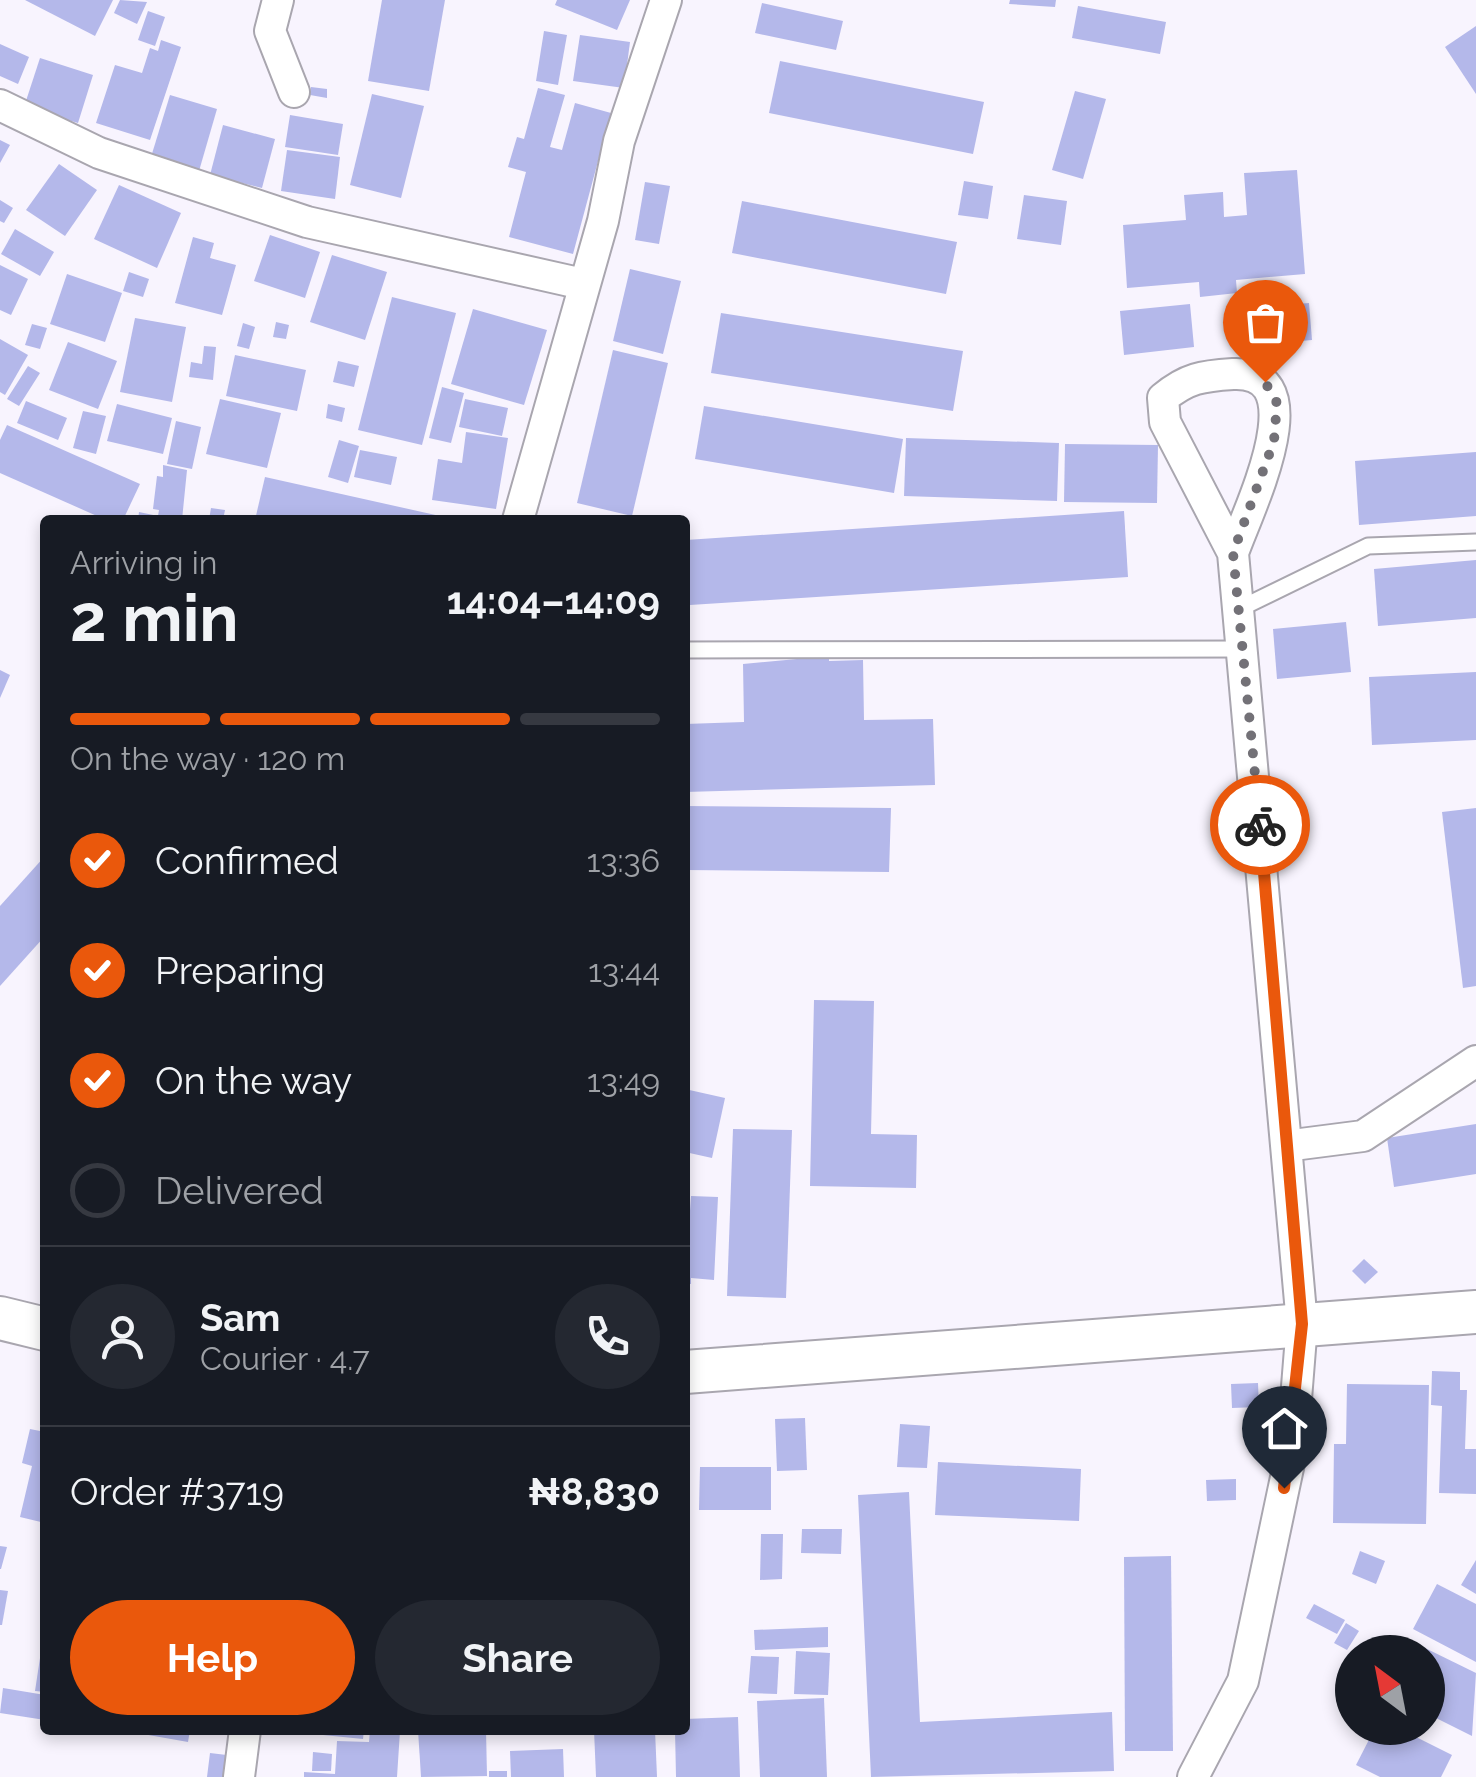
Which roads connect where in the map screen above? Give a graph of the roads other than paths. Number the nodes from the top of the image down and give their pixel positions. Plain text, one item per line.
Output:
1 (278, 0) edge
2 (666, 0) edge
3 (294, 92) dead end
4 (0, 106) edge
5 (584, 284) junction
6 (519, 515) edge
7 (1476, 542) edge
8 (1233, 553) junction
9 (1239, 609) junction
10 (1242, 648) junction
11 (690, 650) edge
12 (1470, 1071) edge
13 (1292, 1145) dead end
14 (1476, 1312) edge
15 (0, 1318) edge
16 (1302, 1324) junction
17 (40, 1328) edge
18 (690, 1372) edge
19 (244, 1735) edge
20 (239, 1777) edge
21 (1193, 1777) edge

1 - 3 street
2 - 5 street
4 - 5 street
5 - 6 street
7 - 9 lane
8 - 8 street
8 - 9 street
9 - 10 street
10 - 11 lane
10 - 16 street
12 - 13 street
14 - 16 street
15 - 17 street
16 - 18 street
16 - 21 street
19 - 20 street

